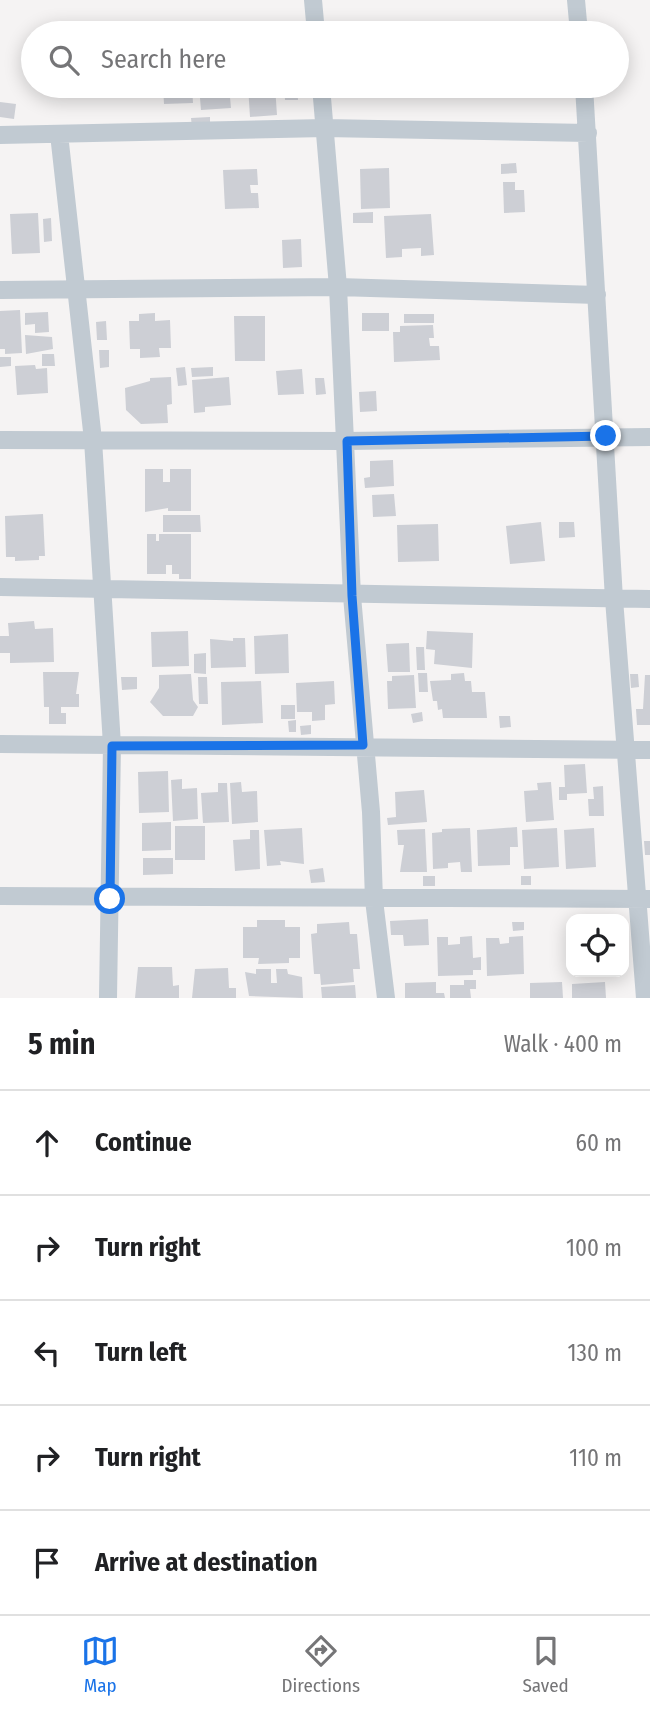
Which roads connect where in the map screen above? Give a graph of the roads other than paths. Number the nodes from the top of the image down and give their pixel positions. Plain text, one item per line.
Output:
1 (313, 0) edge
2 (576, 0) edge
3 (315, 21) edge
4 (578, 21) edge
5 (322, 98) edge
6 (585, 98) edge
7 (325, 128) junction
8 (588, 133) junction
9 (59, 134) junction
10 (0, 135) edge
11 (338, 287) junction
12 (75, 289) junction
13 (0, 290) edge
14 (597, 295) junction
15 (606, 436) junction
16 (650, 437) edge
17 (0, 440) edge
18 (93, 440) junction
19 (347, 441) junction
20 (0, 587) edge
21 (101, 589) junction
22 (352, 596) junction
23 (614, 599) junction
24 (650, 599) edge
25 (0, 744) edge
26 (363, 745) junction
27 (112, 746) junction
28 (626, 750) junction
29 (650, 750) edge
30 (0, 896) edge
31 (110, 899) junction
32 (644, 899) edge
33 (374, 900) junction
34 (108, 998) edge
35 (386, 998) edge
36 (645, 998) edge

1 - 3 street
2 - 4 street
5 - 7 street
6 - 8 street
7 - 8 street
7 - 9 street
7 - 11 street
8 - 14 street
9 - 10 street
9 - 12 street
11 - 12 street
11 - 14 street
11 - 19 street
12 - 13 street
12 - 18 street
14 - 15 street
15 - 16 street
15 - 19 street
15 - 23 street
17 - 18 street
18 - 19 street
18 - 21 street
19 - 22 street
20 - 21 street
21 - 22 street
21 - 27 street
22 - 23 street
22 - 26 street
23 - 24 street
23 - 28 street
25 - 27 street
26 - 27 street
26 - 28 street
26 - 33 street
27 - 31 street
28 - 29 street
28 - 32 street
30 - 31 street
31 - 33 street
31 - 34 street
32 - 33 street
32 - 36 street
33 - 35 street

